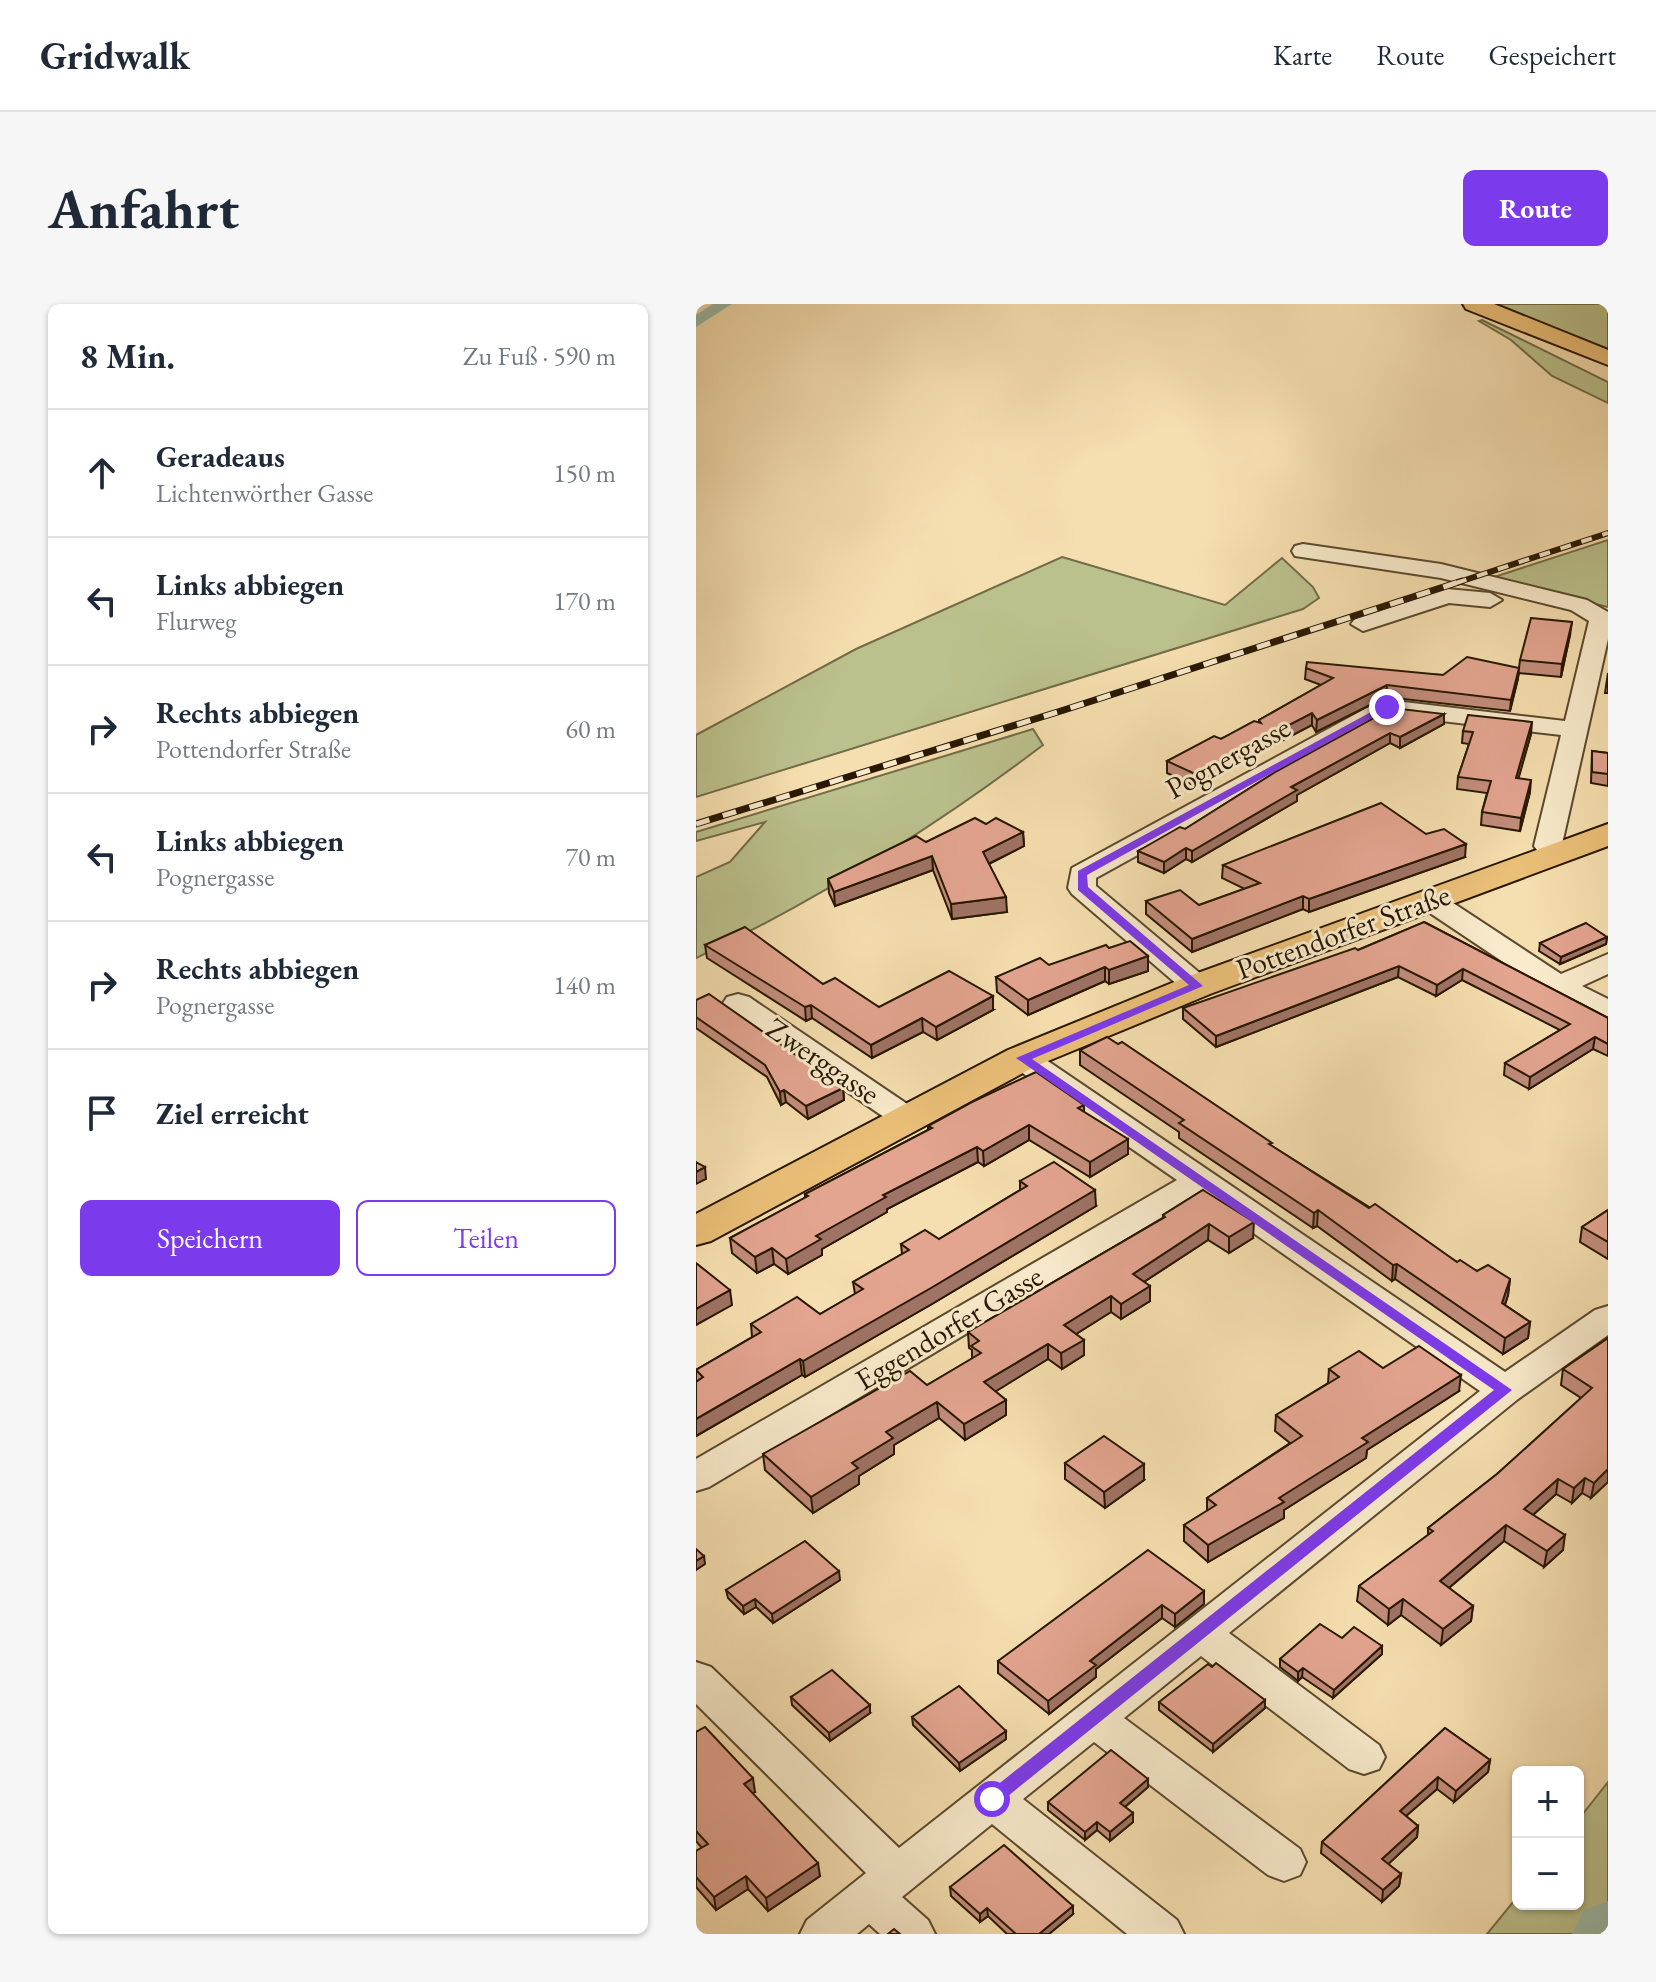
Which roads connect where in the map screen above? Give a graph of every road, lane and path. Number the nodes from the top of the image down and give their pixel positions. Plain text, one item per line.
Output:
1 (1474, 304) edge
2 (1608, 358) edge
3 (1303, 551) dead end
4 (1604, 619) edge
5 (1363, 624) dead end
6 (1572, 729) junction
7 (1608, 834) edge
8 (1556, 854) junction
9 (1431, 901) junction
10 (1608, 963) edge
11 (1197, 986) junction
12 (1559, 986) junction
13 (738, 1003) dead end
14 (1608, 1011) edge
15 (1022, 1058) junction
16 (908, 1119) junction
17 (1202, 1179) junction
18 (696, 1231) edge
19 (1608, 1318) edge
20 (1505, 1390) junction
21 (696, 1477) edge
22 (1200, 1633) junction
23 (696, 1678) edge
24 (1093, 1718) junction
25 (1364, 1757) dead end
26 (992, 1799) junction
27 (1284, 1862) dead end
28 (883, 1886) junction
29 (823, 1934) edge
30 (912, 1934) edge
31 (1161, 1934) edge

1 - 2 main road
3 - 4 street
4 - 5 street
4 - 6 street
6 - 8 street
6 - 11 street, Pognergasse
7 - 8 main road, Pottendorfer Straße
8 - 9 main road, Pottendorfer Straße
9 - 11 main road, Pottendorfer Straße
9 - 12 street
10 - 12 street
11 - 15 main road, Pottendorfer Straße
12 - 14 street
13 - 16 street, Zwerggasse
15 - 16 main road, Pottendorfer Straße
15 - 17 street
16 - 18 main road, Pottendorfer Straße
17 - 20 street
17 - 21 street, Eggendorfer Gasse
19 - 20 street
20 - 22 street
22 - 24 street
22 - 25 street
23 - 28 street
24 - 26 street
24 - 27 street
26 - 28 street
26 - 31 street
28 - 29 street
28 - 30 street

